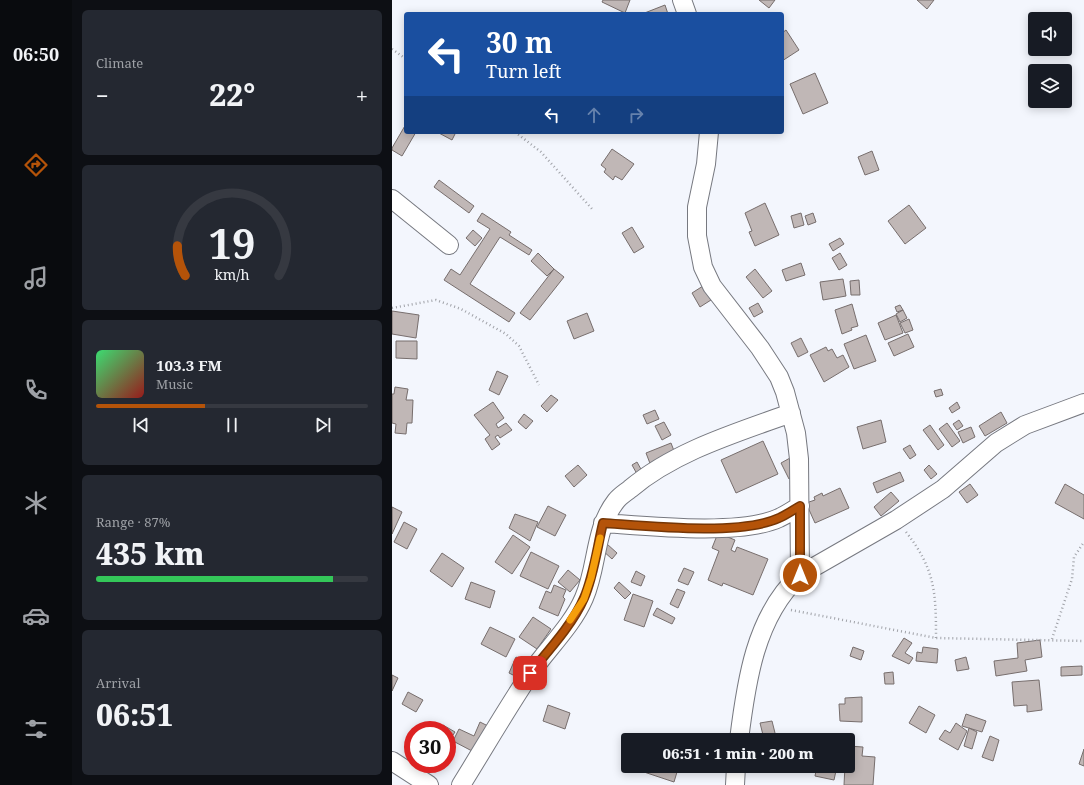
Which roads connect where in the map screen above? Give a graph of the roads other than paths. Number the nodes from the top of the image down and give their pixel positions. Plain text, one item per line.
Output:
1 (682, 0) edge
2 (686, 12) edge
3 (709, 134) edge
4 (392, 199) edge
5 (449, 245) dead end
6 (1084, 403) edge
7 (790, 413) junction
8 (800, 506) junction
9 (603, 523) junction
10 (800, 575) junction
11 (740, 733) edge
12 (392, 760) edge
13 (736, 773) edge
14 (429, 785) edge
15 (461, 785) edge
16 (735, 785) edge

1 - 2 street
3 - 7 street
4 - 5 street
6 - 10 street
7 - 8 street
7 - 9 street
8 - 9 street
8 - 10 street
9 - 15 street
10 - 11 street
12 - 14 street
13 - 16 street

